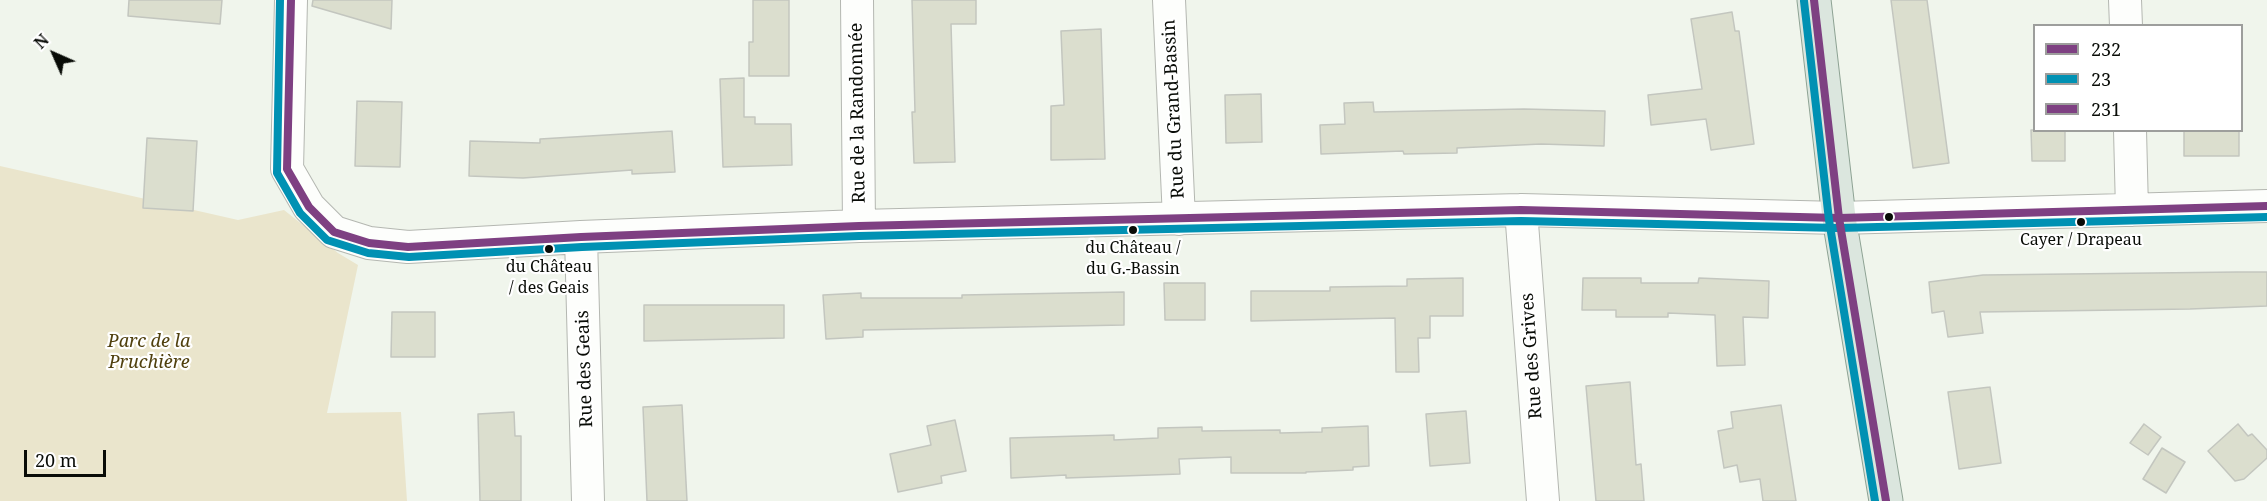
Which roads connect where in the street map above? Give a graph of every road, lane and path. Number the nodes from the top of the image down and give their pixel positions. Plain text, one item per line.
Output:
1 (291, 0) edge
2 (856, 0) edge
3 (1169, 0) edge
4 (1814, 0) edge
5 (2126, 0) edge
6 (2126, 24) edge
7 (2130, 132) edge
8 (2267, 206) edge
9 (1521, 210) junction
10 (2132, 210) junction
11 (1839, 218) junction
12 (1179, 219) junction
13 (859, 226) junction
14 (581, 237) junction
15 (588, 501) edge
16 (1543, 501) edge
17 (1886, 501) edge

1 - 14 street
2 - 13 street, Rue de la Randonnée
3 - 12 street, Rue du Grand-Bassin
4 - 11 main road
5 - 6 street
7 - 10 street
8 - 10 street
9 - 11 street
9 - 12 street
9 - 16 street, Rue des Grives
10 - 11 street
11 - 17 main road
12 - 13 street
13 - 14 street
14 - 15 street, Rue des Geais

